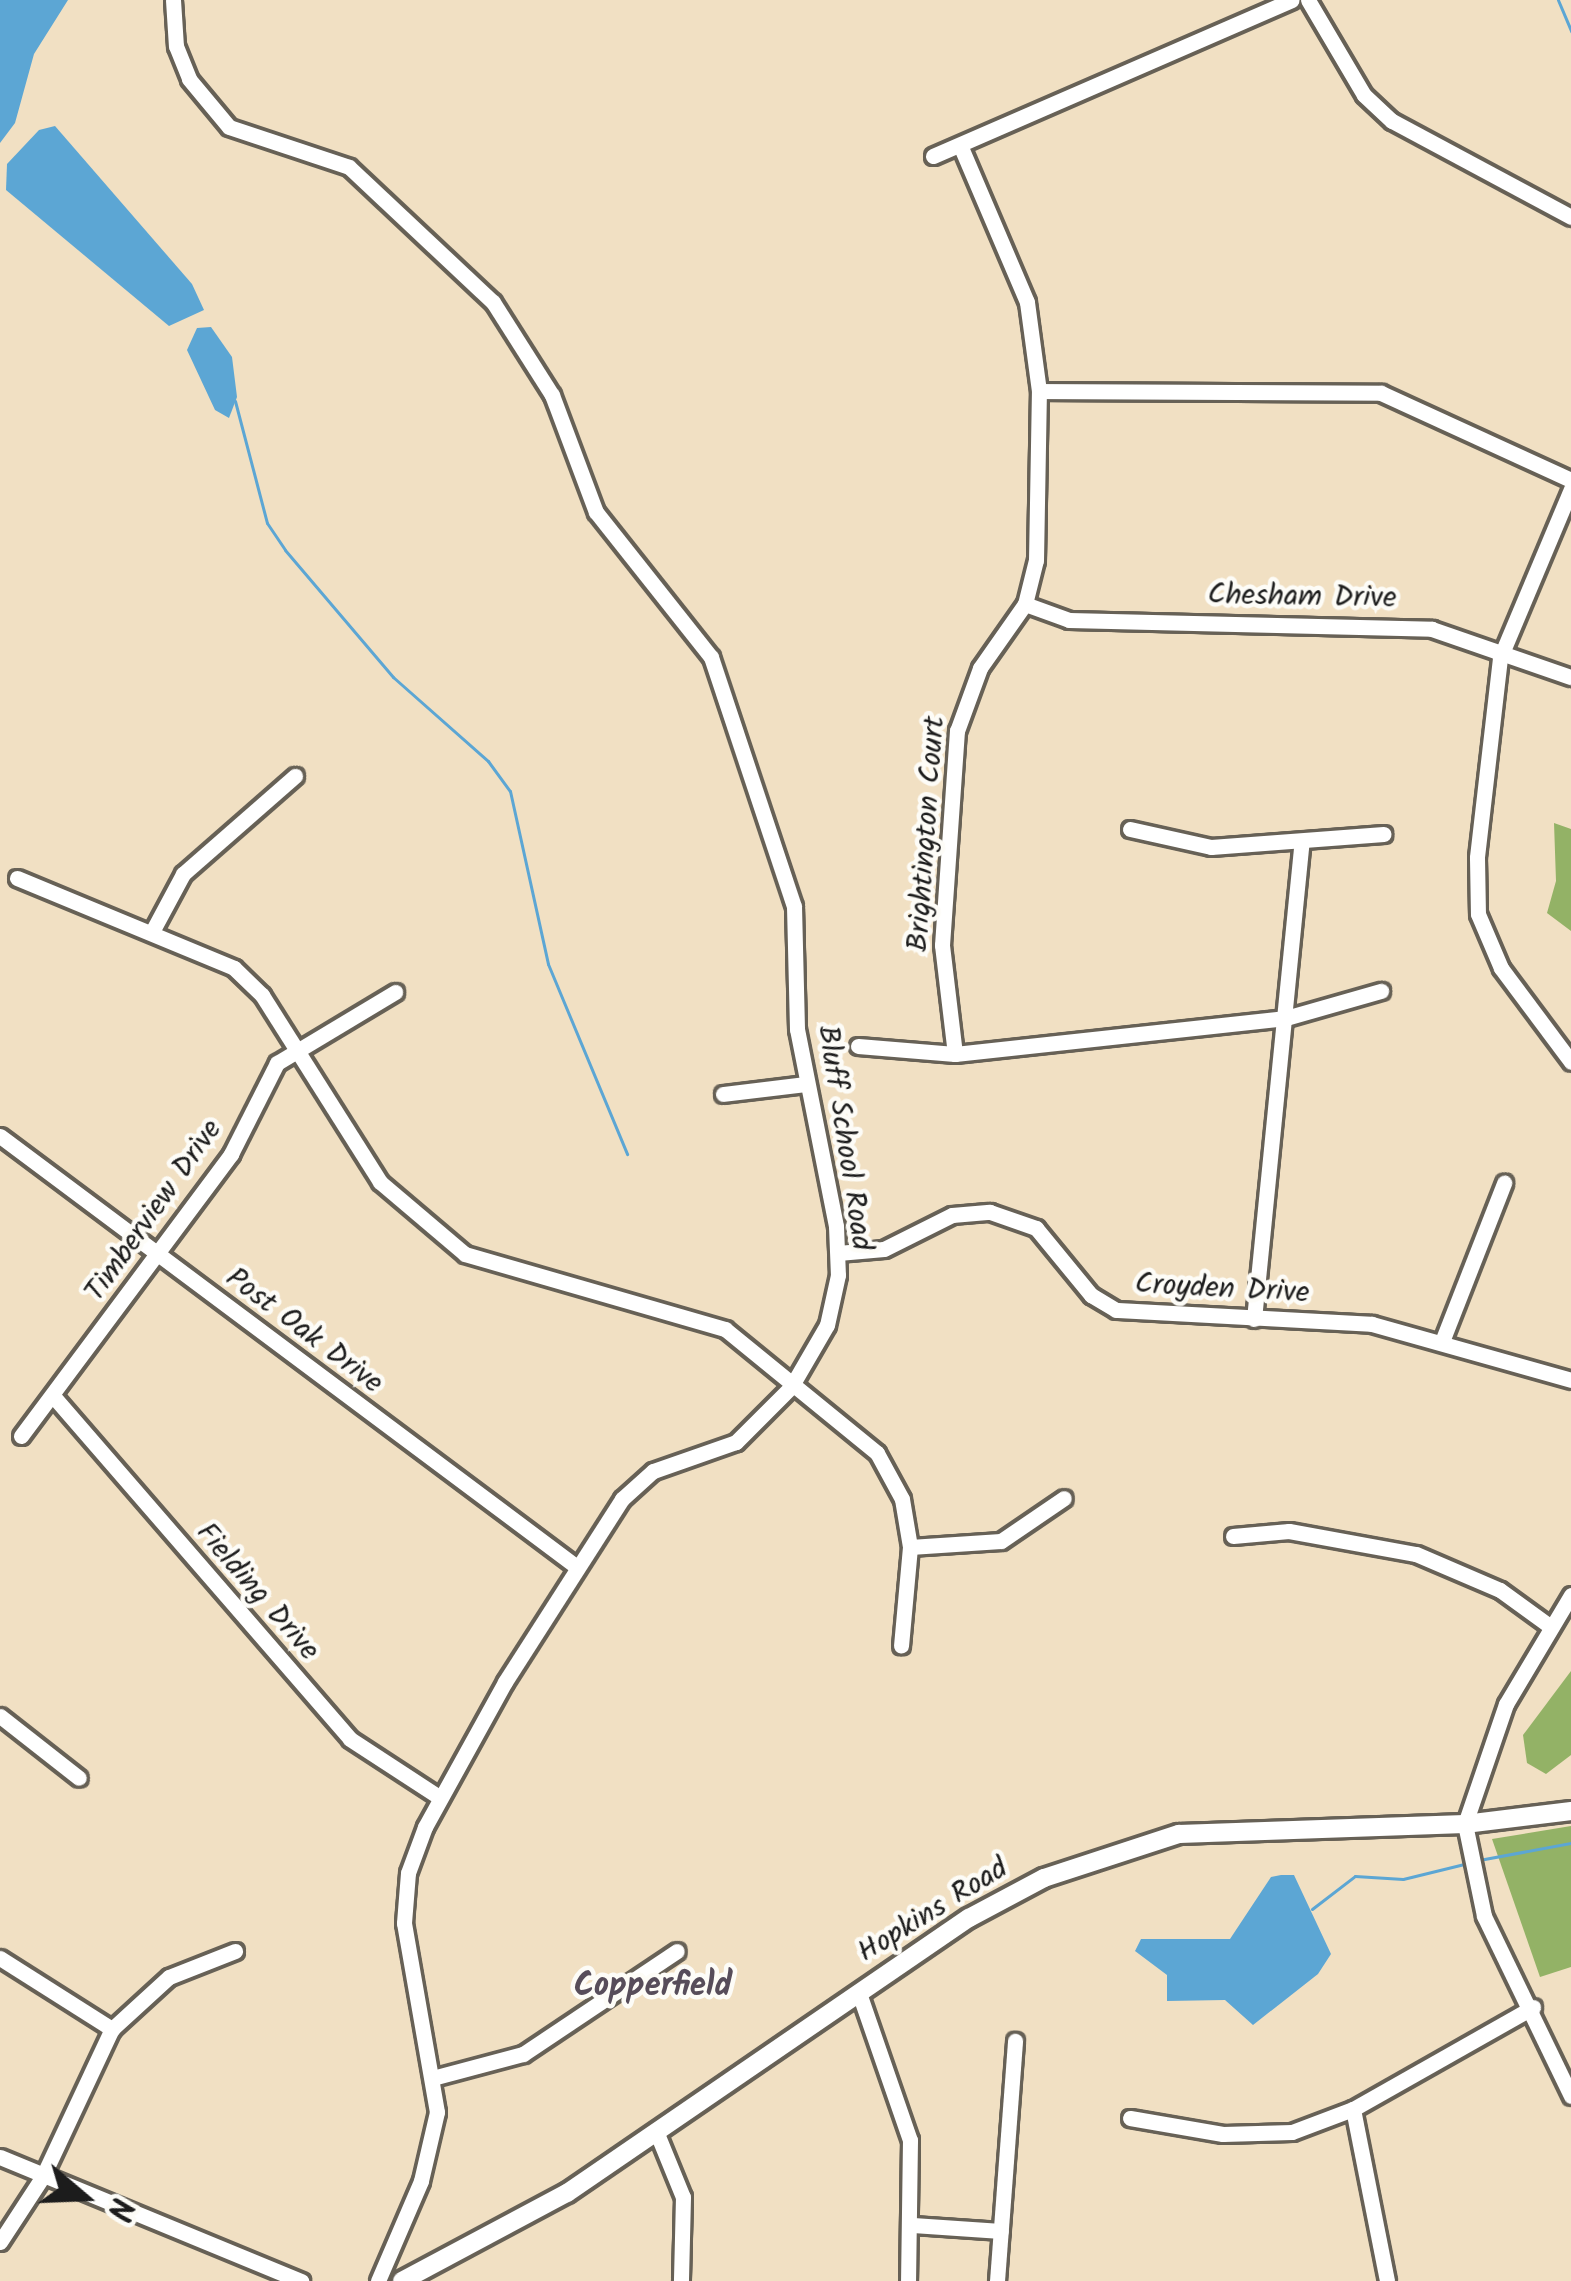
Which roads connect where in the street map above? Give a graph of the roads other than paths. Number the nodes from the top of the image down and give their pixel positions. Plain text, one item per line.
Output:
1 (173, 0) edge
2 (1291, 0) edge
3 (1308, 0) edge
4 (961, 147) junction
5 (933, 156) dead end
6 (1571, 218) edge
7 (1039, 391) junction
8 (1571, 484) edge
9 (1025, 604) junction
10 (1501, 658) junction
11 (1571, 676) edge
12 (295, 776) dead end
13 (1130, 829) dead end
14 (1384, 834) dead end
15 (1301, 844) junction
16 (16, 878) dead end
17 (153, 930) junction
18 (1381, 991) dead end
19 (395, 992) dead end
20 (1286, 1018) junction
21 (858, 1046) dead end
22 (294, 1051) junction
23 (955, 1054) junction
24 (1571, 1062) edge
25 (806, 1084) junction
26 (723, 1094) dead end
27 (0, 1136) edge
28 (1504, 1183) dead end
29 (838, 1252) junction
30 (157, 1256) junction
31 (1254, 1318) junction
32 (1443, 1340) junction
33 (1571, 1380) edge
34 (791, 1387) junction
35 (55, 1397) junction
36 (21, 1436) dead end
37 (1064, 1498) dead end
38 (1233, 1536) dead end
39 (910, 1547) junction
40 (577, 1567) junction
41 (1571, 1595) edge
42 (1551, 1627) junction
43 (901, 1646) dead end
44 (0, 1716) edge
45 (79, 1778) dead end
46 (439, 1797) junction
47 (1571, 1811) edge
48 (1465, 1824) junction
49 (677, 1951) dead end
50 (235, 1952) dead end
51 (0, 1958) edge
52 (859, 1993) junction
53 (1533, 2007) junction
54 (112, 2029) junction
55 (1015, 2042) dead end
56 (436, 2077) junction
57 (1571, 2096) edge
58 (1353, 2110) junction
59 (1130, 2118) dead end
60 (656, 2131) junction
61 (0, 2157) edge
62 (43, 2176) junction
63 (913, 2225) junction
64 (1001, 2231) junction
65 (0, 2242) edge
66 (301, 2281) edge
67 (379, 2281) edge
68 (402, 2281) edge
69 (681, 2281) edge
70 (908, 2281) edge
71 (997, 2281) edge
72 (1387, 2281) edge

1 - 25 street, Bluff School Road
2 - 4 street
3 - 6 street
4 - 5 street
4 - 7 street, Brightington Court
7 - 8 street
7 - 9 street, Brightington Court
8 - 10 street
9 - 10 street, Chesham Drive
9 - 23 street, Brightington Court
10 - 11 street, Chesham Drive
10 - 24 street
12 - 17 street
13 - 15 street
14 - 15 street
15 - 20 street
16 - 17 street
17 - 22 street
18 - 20 street
19 - 22 street, Timberview Drive
20 - 23 street
20 - 31 street
21 - 23 street
22 - 30 street, Timberview Drive
22 - 34 street
25 - 26 street
25 - 29 street, Bluff School Road
27 - 30 street, Post Oak Drive
28 - 32 street
29 - 31 street, Croyden Drive
29 - 34 street, Bluff School Road
30 - 35 street, Timberview Drive
30 - 40 street, Post Oak Drive
31 - 32 street, Croyden Drive
32 - 33 street, Croyden Drive
34 - 39 street
34 - 40 street, Bluff School Road
35 - 36 street, Timberview Drive
35 - 46 street, Fielding Drive
37 - 39 street
38 - 42 street
39 - 43 street
40 - 46 street, Bluff School Road
41 - 42 street
42 - 48 street
44 - 45 street
46 - 56 street, Bluff School Road
47 - 48 main road, Hopkins Road
48 - 52 main road, Hopkins Road
48 - 53 street
49 - 56 street
50 - 54 street
51 - 54 street
52 - 60 main road, Hopkins Road
52 - 63 street
53 - 57 street
53 - 58 street
54 - 62 street
55 - 64 street
56 - 67 street, Bluff School Road
58 - 59 street
58 - 72 street
60 - 68 main road, Hopkins Road
60 - 69 street
61 - 62 street
62 - 65 street
62 - 66 street
63 - 64 street
63 - 70 street
64 - 71 street

